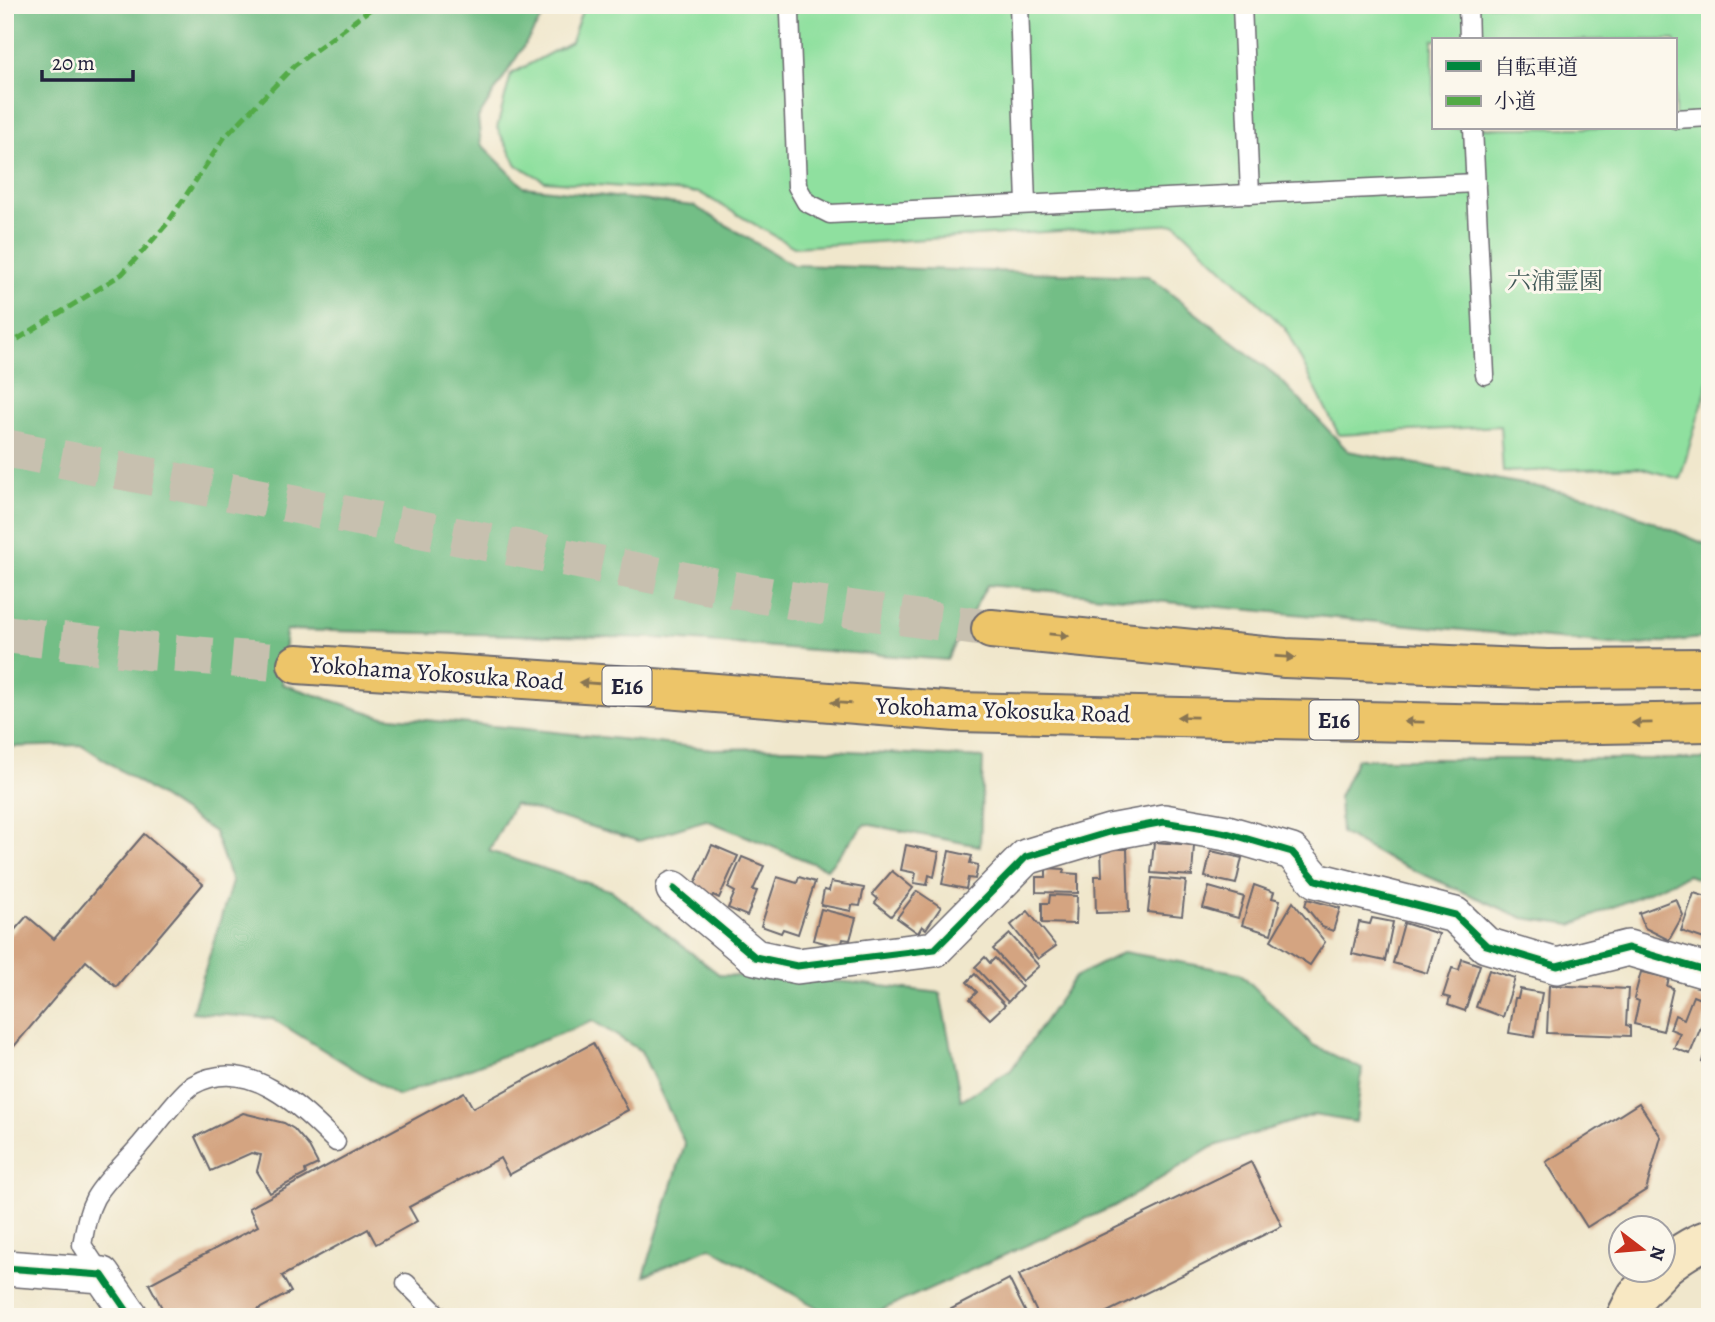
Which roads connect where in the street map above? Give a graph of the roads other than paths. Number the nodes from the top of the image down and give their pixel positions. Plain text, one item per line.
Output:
1 (793, 5) edge
2 (1019, 5) edge
3 (1242, 5) edge
4 (1468, 5) edge
5 (1469, 38) edge
6 (1710, 117) edge
7 (1676, 119) edge
8 (1473, 130) edge
9 (1476, 183) junction
10 (1250, 194) junction
11 (1026, 204) junction
12 (1485, 375) dead end
13 (991, 629) tunnel mouth
14 (297, 664) tunnel mouth
15 (1710, 668) edge
16 (1710, 722) edge
17 (674, 889) dead end
18 (1710, 972) edge
19 (336, 1142) dead end
20 (1710, 1240) edge
21 (1676, 1256) edge
22 (5, 1268) edge
23 (102, 1275) junction
24 (407, 1283) dead end
25 (1648, 1284) edge
26 (131, 1317) edge
27 (440, 1317) edge
28 (1626, 1317) edge

1 - 11 lane
2 - 11 lane
3 - 10 lane
4 - 5 lane
6 - 7 lane
8 - 9 lane
9 - 10 lane
9 - 12 lane
10 - 11 lane
13 -> 15 highway
16 -> 14 highway, Yokohama Yokosuka Road / E16
17 - 18 street
19 - 23 lane
20 - 21 street
22 - 23 street
23 - 26 street
24 - 27 lane
25 - 28 street

